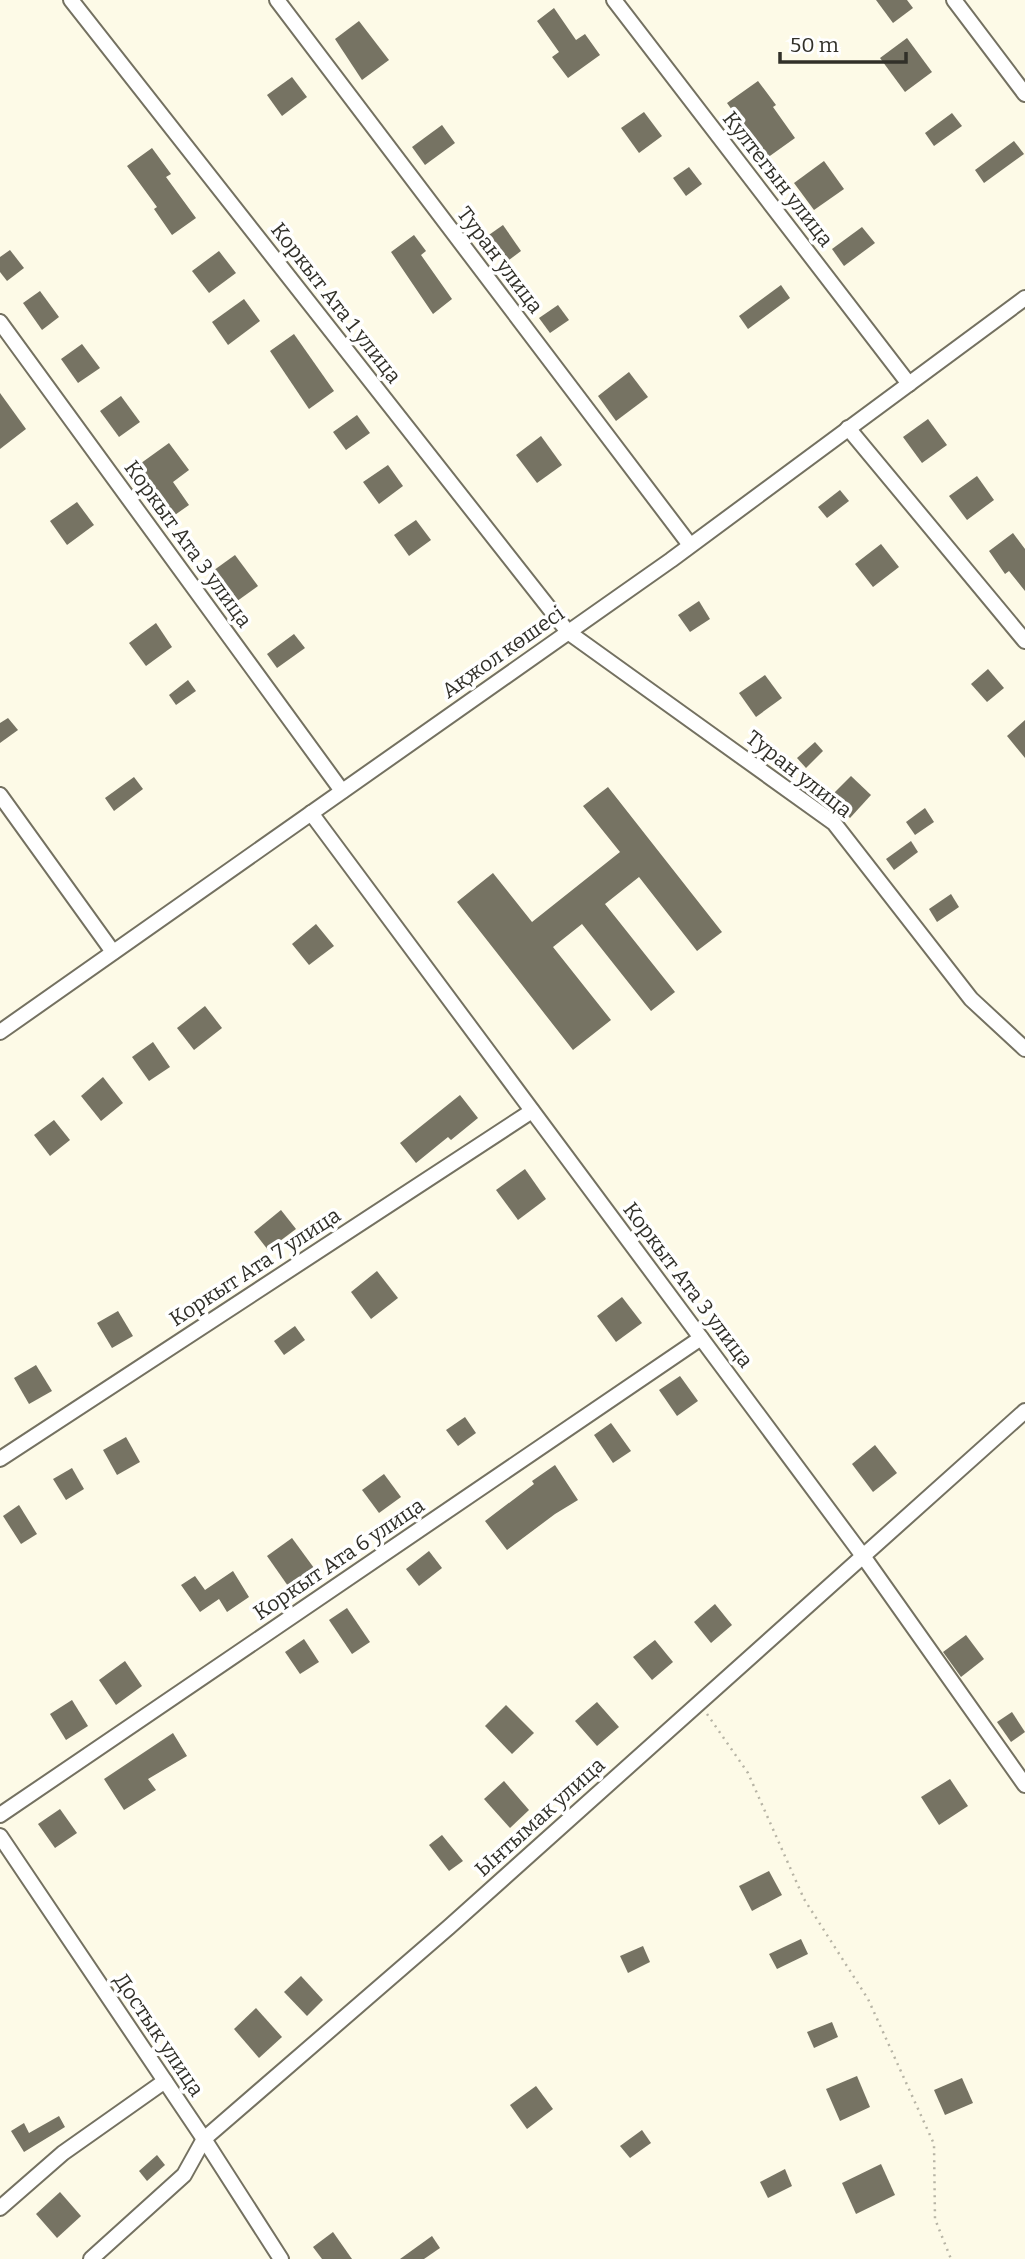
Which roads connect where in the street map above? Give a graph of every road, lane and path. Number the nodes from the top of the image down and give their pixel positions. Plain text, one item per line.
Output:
1 (71, 0) edge
2 (277, 0) edge
3 (614, 0) edge
4 (954, 0) edge
5 (1025, 93) edge
6 (1025, 298) edge
7 (0, 322) edge
8 (909, 384) junction
9 (848, 428) junction
10 (690, 545) junction
11 (568, 632) junction
12 (1025, 641) edge
13 (342, 791) junction
14 (0, 795) edge
15 (311, 813) junction
16 (113, 952) junction
17 (0, 1032) edge
18 (1025, 1049) edge
19 (532, 1111) junction
20 (701, 1338) junction
21 (1025, 1411) edge
22 (0, 1459) edge
23 (863, 1556) junction
24 (699, 1702) junction
25 (1025, 1785) edge
26 (0, 1815) edge
27 (0, 1836) edge
28 (165, 2081) junction
29 (204, 2139) junction
30 (0, 2208) edge
31 (91, 2259) edge
32 (281, 2259) edge
33 (951, 2259) edge

1 - 11 street, Коркыт Ата 1 улица
2 - 10 street, Туран улица
3 - 8 street, Култегын улица
4 - 5 street
6 - 8 street, Ақжол көшесі
7 - 13 street, Коркыт Ата 3 улица
8 - 9 street, Ақжол көшесі
9 - 10 street, Ақжол көшесі
9 - 12 street
10 - 11 street, Ақжол көшесі
11 - 13 street, Ақжол көшесі
11 - 18 street, Туран улица
13 - 15 street, Ақжол көшесі
14 - 16 street
15 - 16 street, Ақжол көшесі
15 - 19 street, Коркыт Ата 3 улица
16 - 17 street, Ақжол көшесі
19 - 20 street, Коркыт Ата 3 улица
19 - 22 street, Коркыт Ата 7 улица
20 - 23 street, Коркыт Ата 3 улица
20 - 26 street, Коркыт Ата 6 улица
21 - 23 street, Ынтымак улица
23 - 24 street, Ынтымак улица
23 - 25 street, Коркыт Ата 3 улица
24 - 29 street, Ынтымак улица
24 - 33 path
27 - 28 street, Достык улица
28 - 29 street, Достык улица
28 - 30 street
29 - 31 street, Ынтымак улица
29 - 32 street, Достык улица

